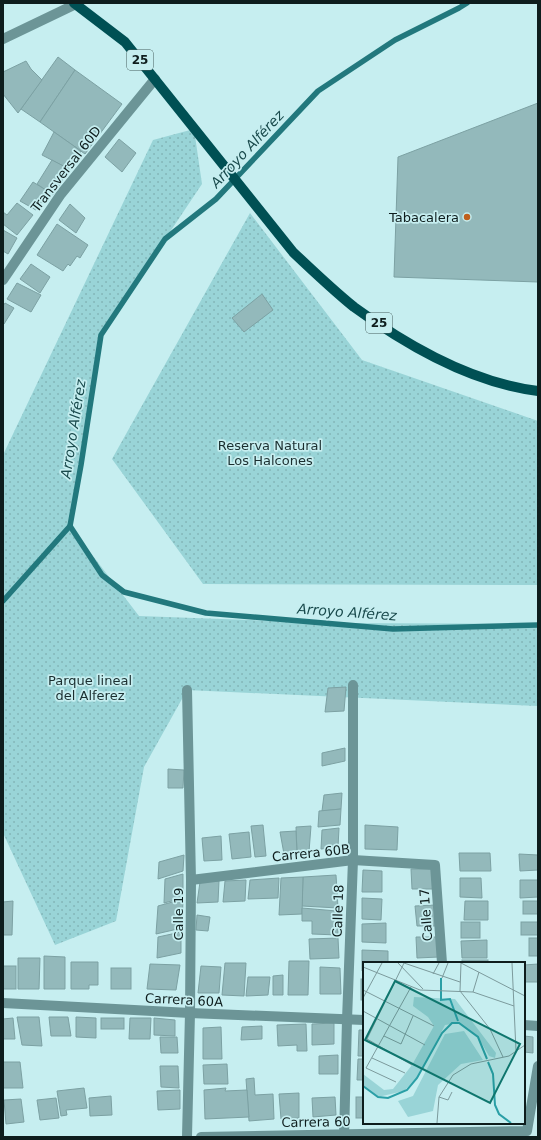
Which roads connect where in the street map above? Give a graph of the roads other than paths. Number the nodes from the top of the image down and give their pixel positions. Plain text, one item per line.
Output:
1 (75, 3) edge
2 (3, 39) edge
3 (155, 79) junction
4 (3, 280) edge
5 (538, 391) edge
6 (353, 686) dead end
7 (187, 690) dead end
8 (353, 860) junction
9 (435, 865) joint
10 (191, 880) junction
11 (442, 962) edge
12 (3, 1003) edge
13 (190, 1013) junction
14 (347, 1020) junction
15 (363, 1020) edge
16 (525, 1025) edge
17 (538, 1026) edge
18 (538, 1066) edge
19 (345, 1136) edge
20 (187, 1137) edge
21 (201, 1137) edge

1 - 2 street
1 - 3 main road, 25
3 - 4 street, Transversal 60D
3 - 5 main road, 25
6 - 8 street, Calle 18
7 - 10 street, Calle 19
8 - 9 street, Carrera 60B
8 - 10 street, Carrera 60B
8 - 14 street, Calle 18
9 - 11 street, Calle 17
10 - 13 street, Calle 19
12 - 13 street, Carrera 60A
13 - 14 street, Carrera 60A
13 - 20 street, Calle 19
14 - 15 street, Carrera 60A
14 - 19 street, Calle 18
16 - 17 street
18 - 19 street, Carrera 60
19 - 21 street, Carrera 60

